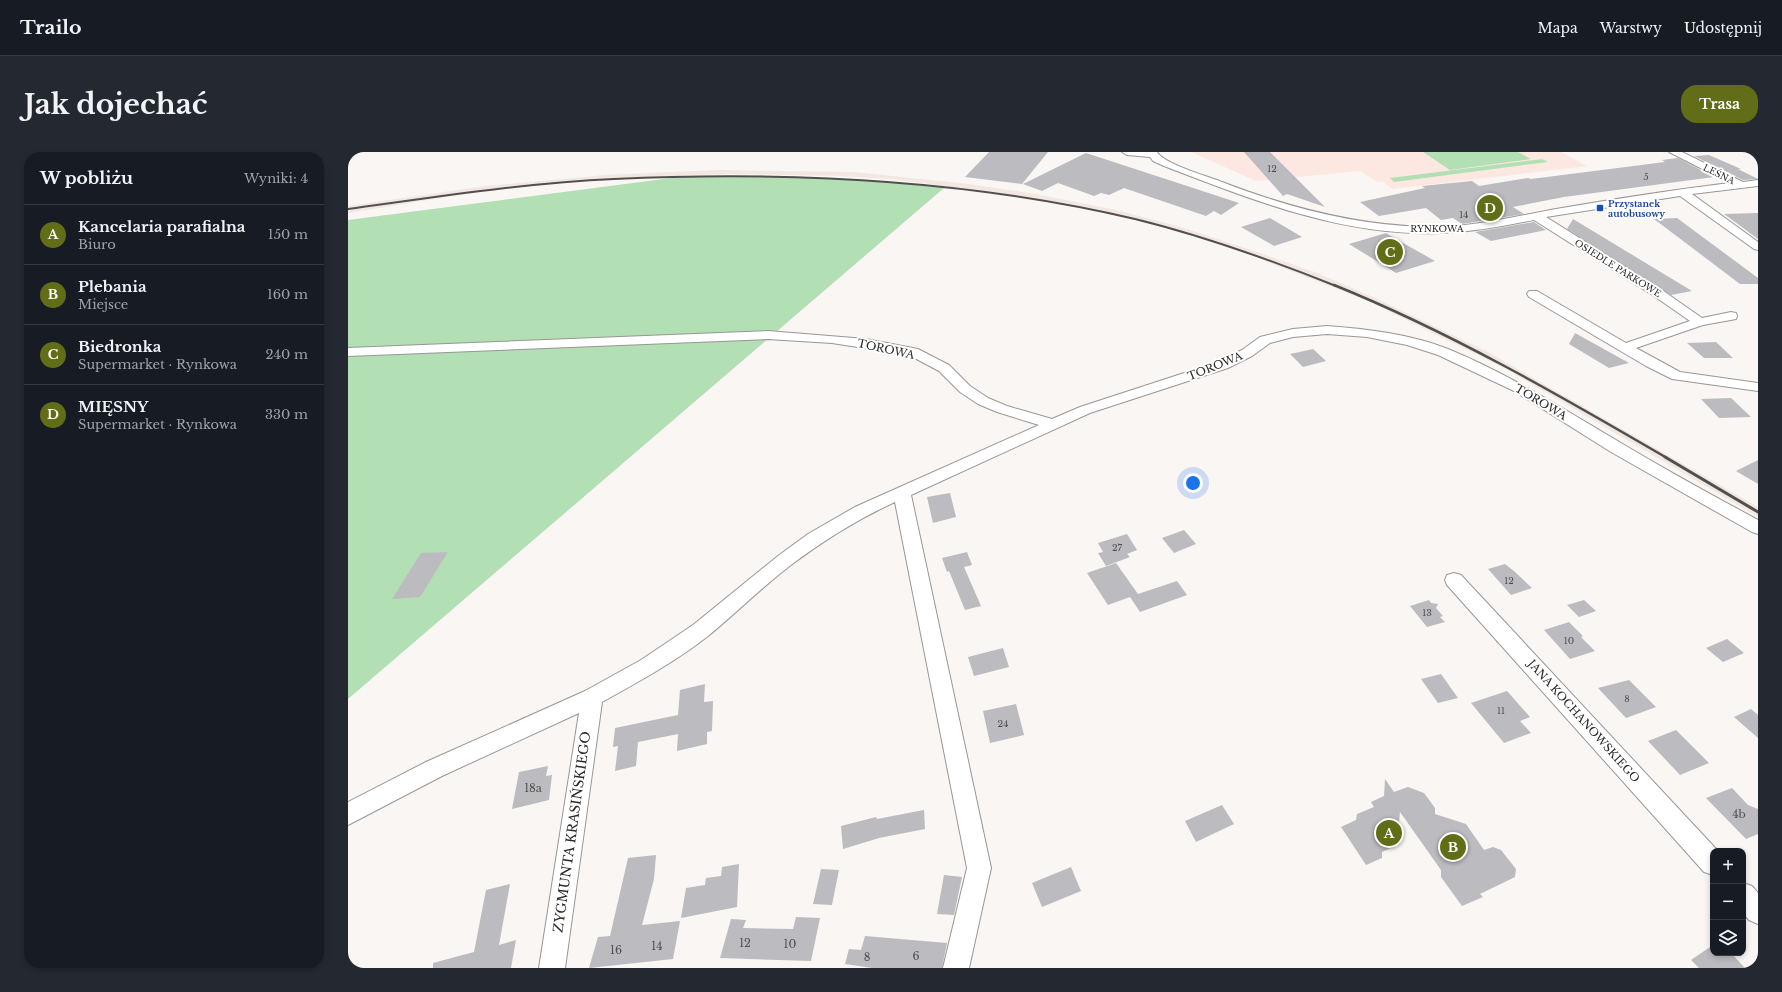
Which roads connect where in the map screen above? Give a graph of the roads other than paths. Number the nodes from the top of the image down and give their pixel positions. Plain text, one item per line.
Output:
1 (1127, 152) edge
2 (1674, 152) edge
3 (1152, 153) edge
4 (1758, 183) edge
5 (1742, 185) junction
6 (1682, 192) junction
7 (1536, 216) junction
8 (1758, 247) edge
9 (1533, 294) dead end
10 (1731, 316) dead end
11 (1700, 322) junction
12 (1627, 347) junction
13 (348, 352) edge
14 (1758, 387) edge
15 (1050, 424) junction
16 (902, 493) junction
17 (1758, 528) edge
18 (1454, 580) dead end
19 (592, 697) junction
20 (348, 814) edge
21 (1710, 860) edge
22 (1746, 898) edge
23 (1758, 911) edge
24 (552, 968) edge
25 (956, 968) edge

1 - 3 street
2 - 5 street, LEŚNA
3 - 7 street, RYNKOWA
4 - 5 street, RYNKOWA
5 - 6 street, RYNKOWA
6 - 7 street, RYNKOWA
6 - 8 street
7 - 11 street, OSIEDLE PARKOWE
9 - 12 street
10 - 11 street
11 - 12 street
12 - 14 street
13 - 15 street, TOROWA
15 - 16 street
15 - 17 street, TOROWA
16 - 19 street
16 - 25 street
18 - 21 street, JANA KOCHANOWSKIEGO
19 - 20 street
19 - 24 street, ZYGMUNTA KRASIŃSKIEGO
22 - 23 street

